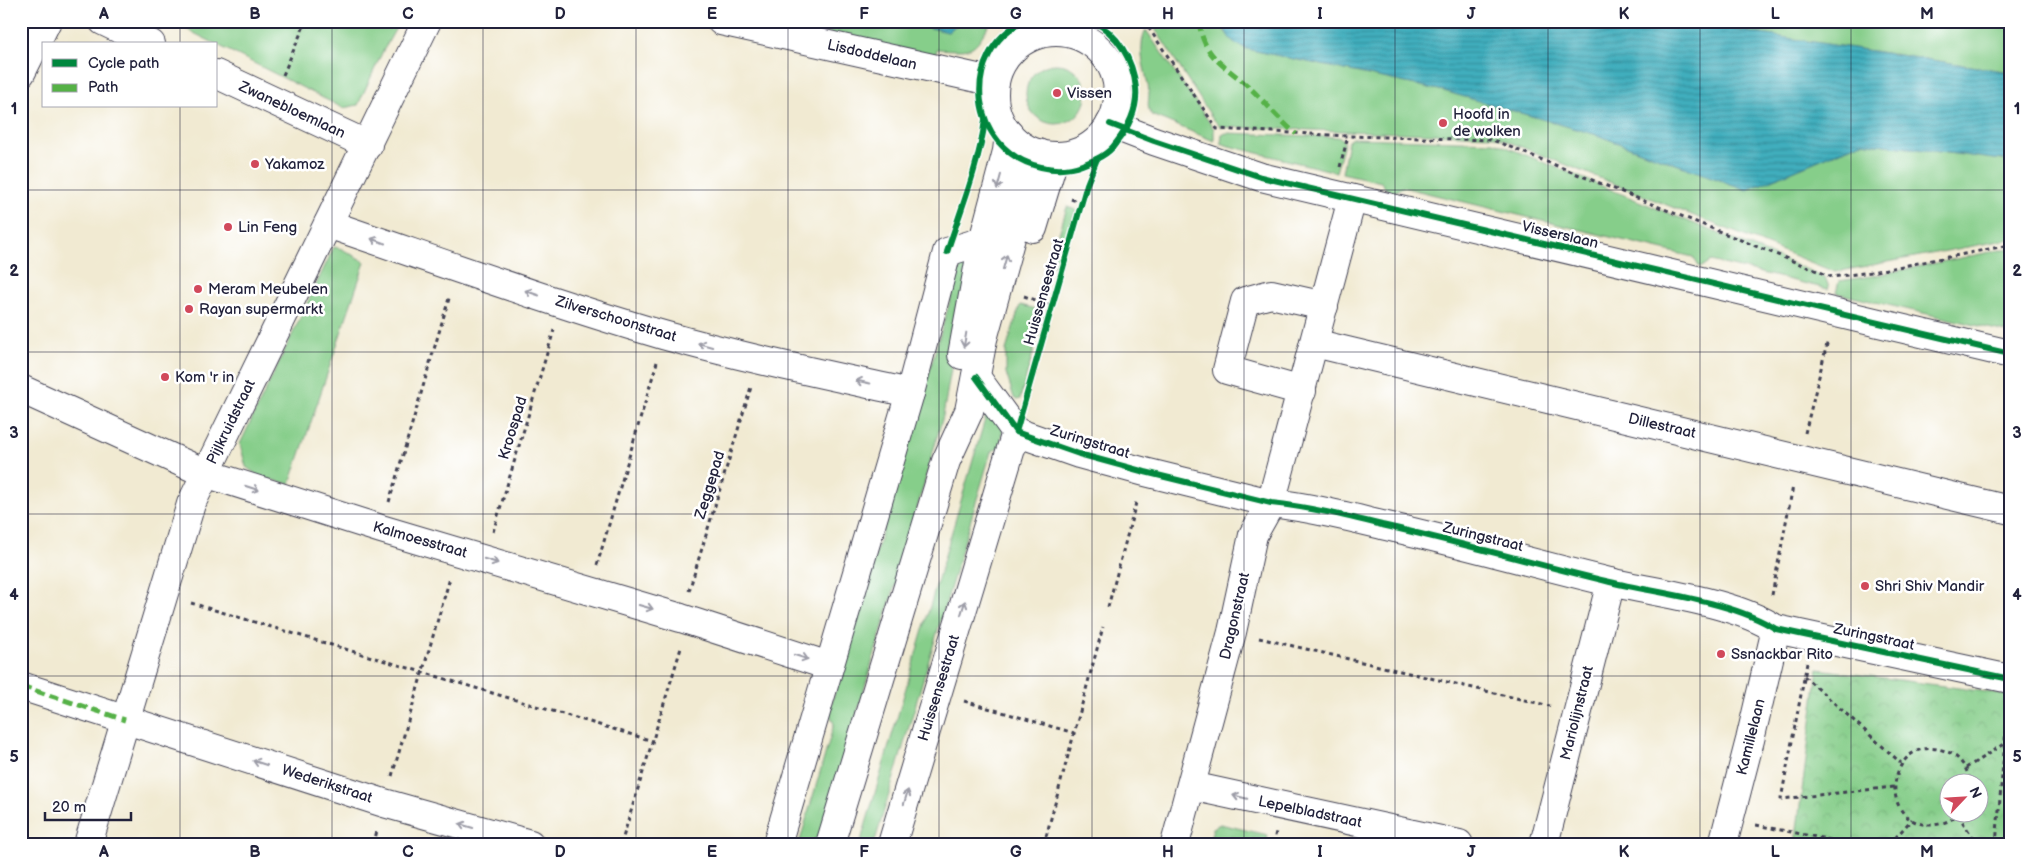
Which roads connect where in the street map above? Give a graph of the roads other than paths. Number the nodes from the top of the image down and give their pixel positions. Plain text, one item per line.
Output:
1 (47, 21) edge
2 (103, 21) edge
3 (427, 21) edge
4 (721, 21) edge
5 (1052, 27) edge
6 (1094, 32) edge
7 (147, 42) edge
8 (21, 73) edge
9 (218, 75) edge
10 (995, 82) junction
11 (1110, 124) junction
12 (1009, 134) junction
13 (368, 146) junction
14 (1048, 154) junction
15 (1352, 199) junction
16 (328, 224) junction
17 (983, 241) junction
18 (1324, 306) junction
19 (1314, 343) junction
20 (2010, 354) edge
21 (976, 377) junction
22 (21, 389) edge
23 (1302, 391) junction
24 (910, 393) junction
25 (1016, 432) junction
26 (946, 461) junction
27 (205, 473) junction
28 (1271, 503) junction
29 (2010, 510) edge
30 (1610, 582) junction
31 (1776, 629) junction
32 (829, 666) junction
33 (21, 686) edge
34 (2009, 689) edge
35 (125, 720) junction
36 (1191, 786) junction
37 (1727, 832) edge
38 (88, 844) edge
39 (530, 844) edge
40 (777, 844) edge
41 (830, 844) edge
42 (892, 844) edge
43 (1175, 844) edge
44 (1459, 844) edge
45 (1544, 844) edge

1 - 8 street
2 - 7 street
3 - 13 street, Pijlkruidstraat
4 - 10 street, Lisdoddelaan
5 - 6 street
5 - 10 street
6 - 11 street
9 - 13 street, Zwanebloemlaan
10 - 12 street
11 - 14 street
11 - 15 street, Visserslaan
12 - 14 street
12 -> 17 street
13 - 16 street, Pijlkruidstraat
21 -> 14 street
15 - 18 street, Dragonstraat
15 - 20 street, Visserslaan
24 -> 16 street, Zilverschoonstraat
16 - 27 street, Pijlkruidstraat
17 - 24 street
17 -> 26 street
18 - 19 street, Dragonstraat
18 - 23 street
19 - 23 street, Dragonstraat
19 - 29 street, Dillestraat
21 - 25 street
21 - 26 street
22 - 27 street, Kalmoesstraat
23 - 28 street, Dragonstraat
24 - 32 street
25 - 28 street, Zuringstraat
42 -> 25 street, Huissensestraat
26 - 41 street
27 -> 32 street, Kalmoesstraat
27 - 35 street, Pijlkruidstraat
28 - 30 street, Zuringstraat
28 - 36 street, Dragonstraat
30 - 31 street, Zuringstraat
30 - 45 street, Mariolijnstraat
31 - 34 street, Zuringstraat
31 - 37 street, Kamillelaan
32 - 40 street
33 - 35 street, Wederikstraat
35 - 38 street, Pijlkruidstraat
39 -> 35 street, Wederikstraat
36 - 43 street, Dragonstraat
44 -> 36 street, Lepelbladstraat

